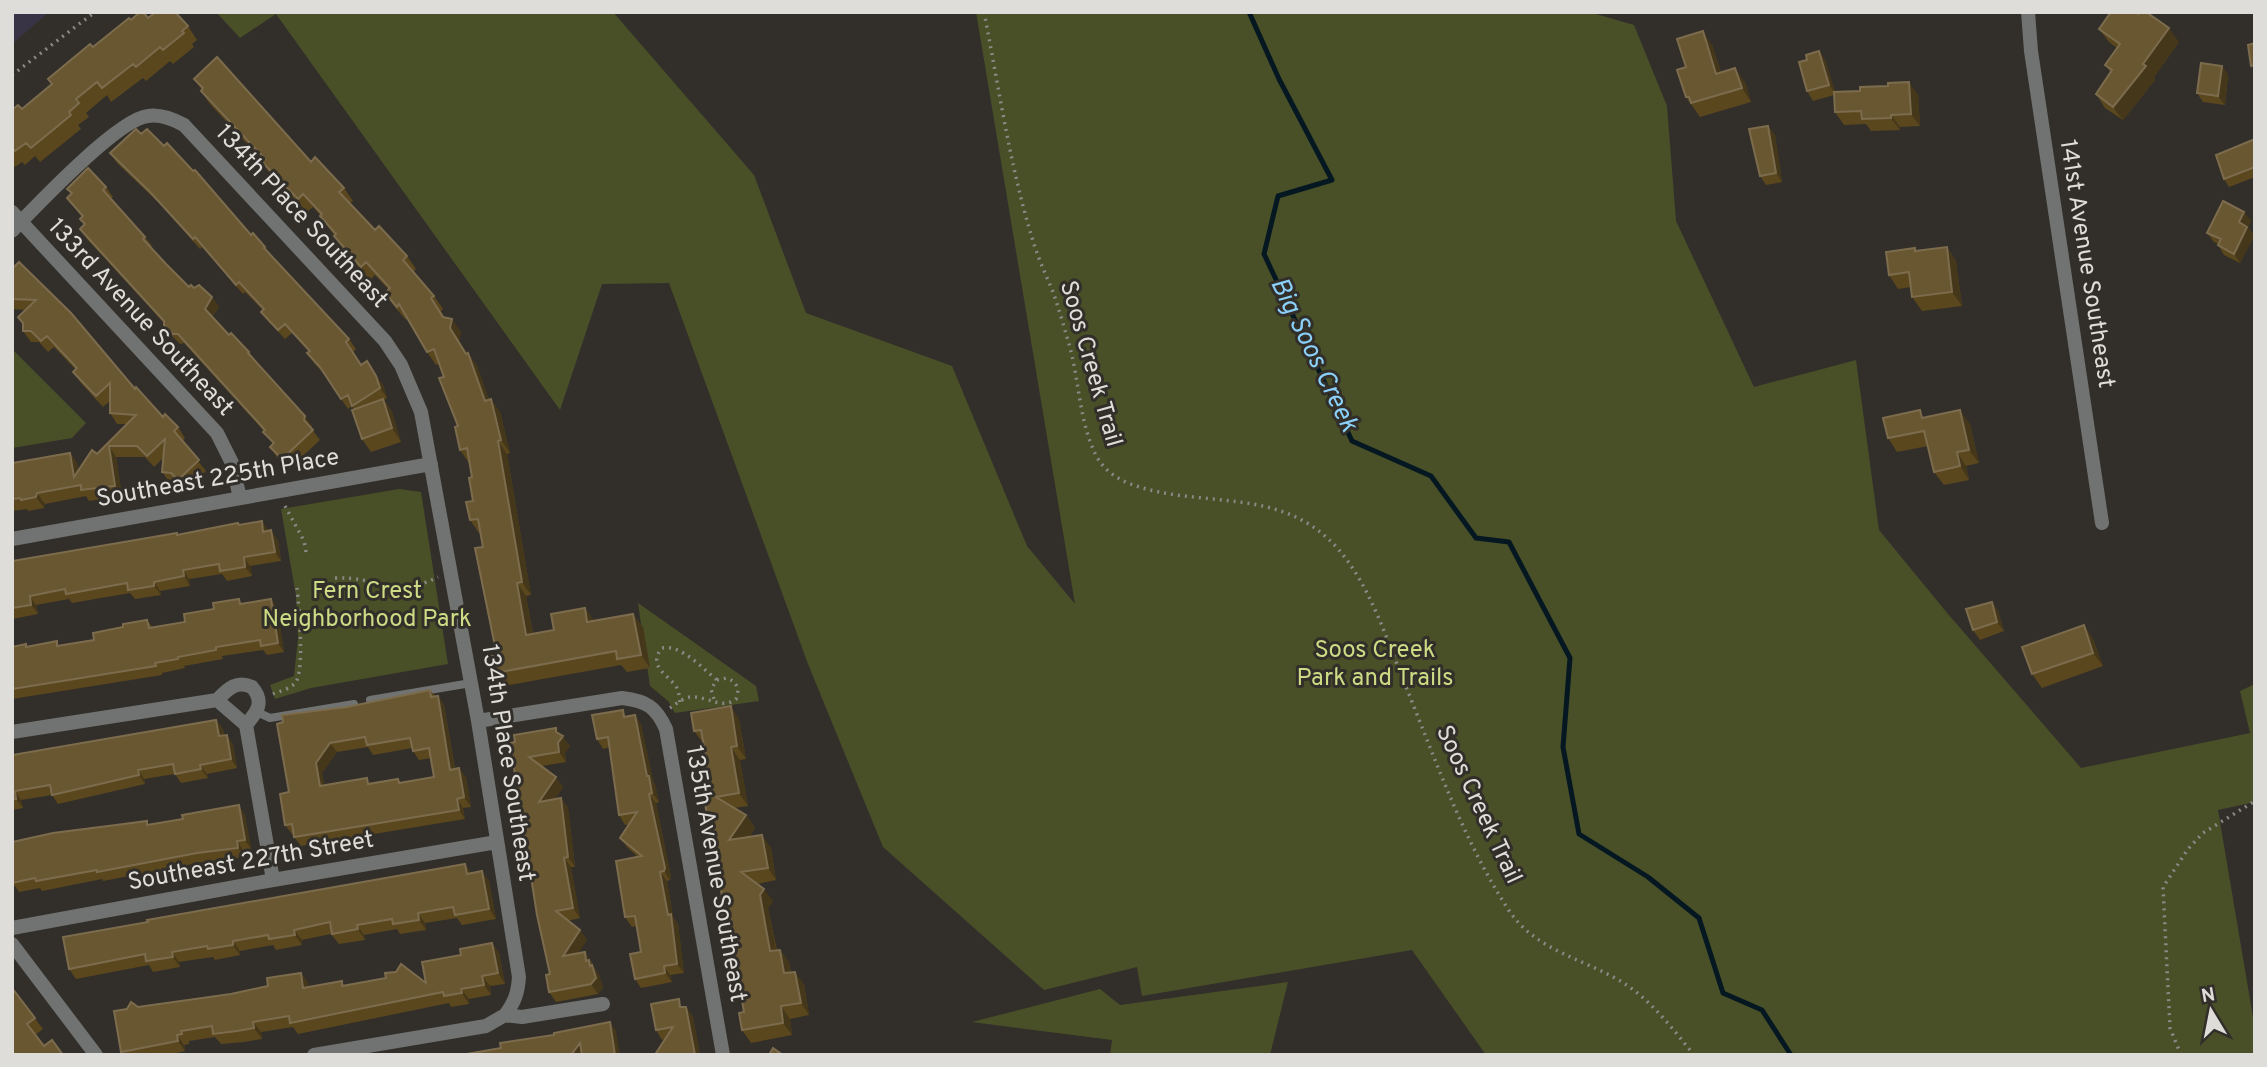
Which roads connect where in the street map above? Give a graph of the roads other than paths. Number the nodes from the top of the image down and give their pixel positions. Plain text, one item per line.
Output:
1 (2028, 12) edge
2 (15, 222) edge
3 (431, 464) junction
4 (240, 498) junction
5 (2102, 523) dead end
6 (12, 539) edge
7 (471, 683) junction
8 (217, 700) junction
9 (370, 700) edge
10 (354, 704) edge
11 (258, 706) junction
12 (478, 721) junction
13 (246, 725) junction
14 (12, 732) edge
15 (497, 842) junction
16 (273, 880) junction
17 (12, 928) edge
18 (12, 944) edge
19 (603, 1004) dead end
20 (505, 1015) junction
21 (96, 1055) edge
22 (314, 1055) edge
23 (723, 1055) edge

1 - 5 street, 141st Avenue Southeast
2 - 3 street, 134th Place Southeast
2 - 4 street, 133rd Avenue Southeast
3 - 4 street, Southeast 225th Place
3 - 7 street, 134th Place Southeast
4 - 6 street, Southeast 225th Place
7 - 9 lane
7 - 12 street, 134th Place Southeast
8 - 11 street
8 - 13 street
8 - 14 street
10 - 11 lane
11 - 13 street
12 - 15 street, 134th Place Southeast
12 - 23 street, 135th Avenue Southeast
13 - 16 street
15 - 16 street, Southeast 227th Street
15 - 20 street, 134th Place Southeast
16 - 17 street, Southeast 227th Street
18 - 21 street
19 - 20 street
20 - 22 street

